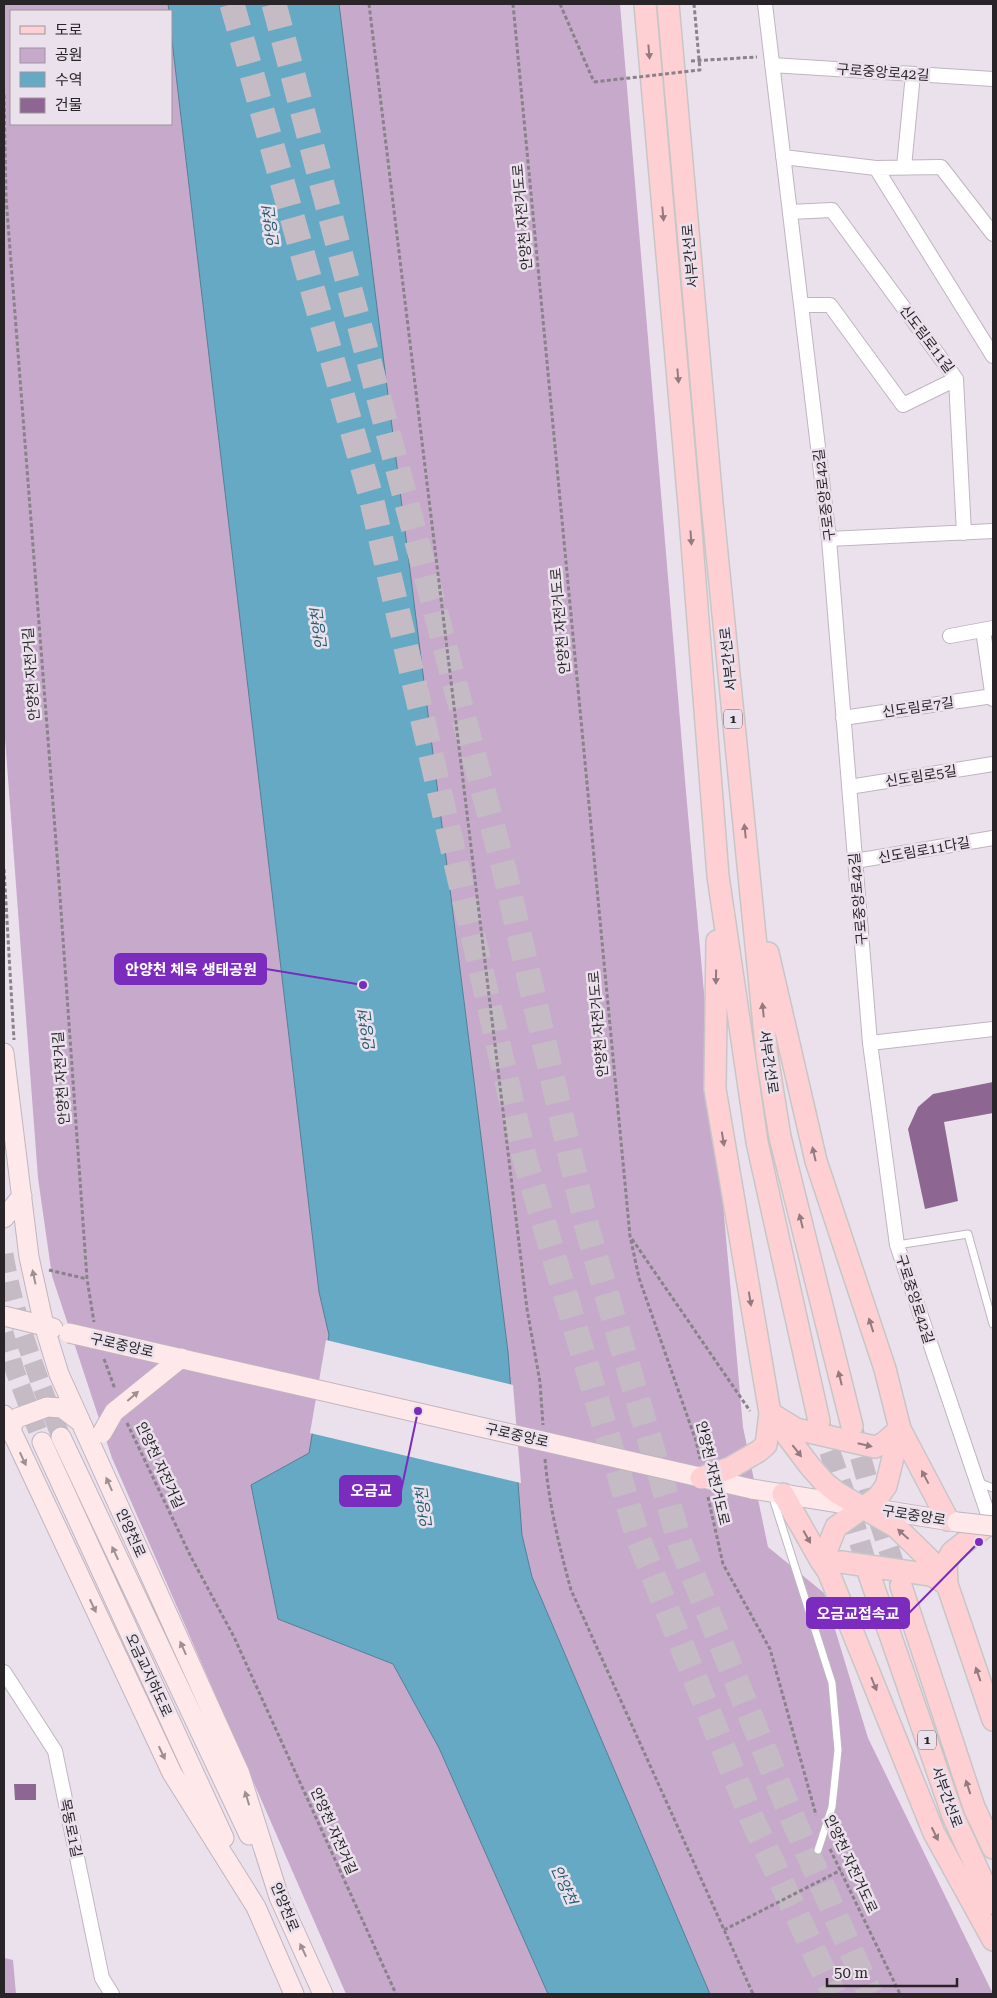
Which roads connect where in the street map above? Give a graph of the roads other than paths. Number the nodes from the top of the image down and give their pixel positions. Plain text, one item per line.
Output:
1 (645, 4) edge
2 (668, 4) edge
3 (765, 4) edge
4 (771, 61) junction
5 (913, 74) junction
6 (993, 79) edge
7 (783, 156) junction
8 (904, 167) junction
9 (876, 168) junction
10 (790, 212) junction
11 (993, 234) edge
12 (801, 305) junction
13 (993, 356) edge
14 (956, 379) junction
15 (993, 531) edge
16 (964, 533) junction
17 (829, 539) junction
18 (988, 629) edge
19 (950, 636) dead end
20 (993, 697) edge
21 (844, 718) junction
22 (993, 764) edge
23 (849, 787) junction
24 (993, 838) edge
25 (855, 861) junction
26 (748, 865) junction
27 (718, 876) junction
28 (993, 1029) edge
29 (870, 1043) junction
30 (4, 1052) edge
31 (22, 1196) junction
32 (4, 1218) edge
33 (897, 1245) junction
34 (4, 1316) edge
35 (993, 1324) edge
36 (44, 1325) junction
37 (181, 1358) junction
38 (4, 1415) edge
39 (763, 1416) junction
40 (79, 1421) junction
41 (819, 1421) tunnel mouth
42 (852, 1426) tunnel mouth
43 (900, 1429) junction
44 (11, 1433) junction
45 (60, 1437) tunnel mouth
46 (42, 1442) tunnel mouth
47 (95, 1453) junction
48 (703, 1479) junction
49 (976, 1481) junction
50 (993, 1488) edge
51 (777, 1493) junction
52 (862, 1507) junction
53 (952, 1521) junction
54 (991, 1527) edge
55 (828, 1571) junction
56 (869, 1574) tunnel mouth
57 (948, 1584) junction
58 (901, 1586) tunnel mouth
59 (4, 1672) edge
60 (993, 1720) edge
61 (993, 1848) edge
62 (818, 1850) dead end
63 (279, 1897) junction
64 (993, 1903) edge
65 (256, 1907) junction
66 (993, 1940) edge
67 (112, 1994) edge
68 (294, 1994) edge
69 (323, 1994) edge

1 -> 27 main road, 서부간선로 / 1
26 -> 2 main road, 서부간선로 / 1
3 - 4 street, 구로중앙로42길
4 - 5 street, 구로중앙로42길
4 - 7 street, 구로중앙로42길
5 - 6 street, 구로중앙로42길
5 - 8 street
7 - 9 street
7 - 10 street, 구로중앙로42길
8 - 9 street
8 - 11 street
9 - 13 street
10 - 12 street, 구로중앙로42길
10 - 14 street, 신도림로11길
12 - 14 street
12 - 17 street, 구로중앙로42길
14 - 16 street, 신도림로11길
15 - 16 street
16 - 17 street
17 - 21 street, 구로중앙로42길
18 - 19 street
18 - 20 street, 신도림로7길
20 - 21 street, 신도림로7길
21 - 23 street, 구로중앙로42길
22 - 23 street, 신도림로5길
23 - 25 street, 구로중앙로42길
24 - 25 street, 신도림로11다길
25 - 29 street, 구로중앙로42길
42 -> 26 main road, 서부간선로 / 1
43 -> 26 main road
27 -> 39 main road
27 - 41 main road, 서부간선로 / 1
28 - 29 street
29 - 33 street, 구로중앙로42길
30 - 31 main road, 안양천로
31 - 32 main road
36 -> 31 main road, 안양천로
33 - 35 lane
33 - 49 street, 구로중앙로42길
34 - 36 main road, 구로중앙로
36 - 37 main road, 구로중앙로, bridge
36 - 40 main road, 안양천로
47 -> 37 main road, bridge
37 - 48 main road, 구로중앙로, bridge
38 - 44 main road, 안양천로
39 -> 43 main road
39 - 48 main road, bridge
39 -> 52 main road
40 - 44 main road
40 - 47 main road, 안양천로
43 - 52 main road
53 -> 43 main road
44 -> 65 main road, 안양천로
63 -> 45 main road, 오금교지하도로
46 - 65 main road, 오금교지하도로
63 -> 47 main road, 안양천로
48 - 51 main road, 구로중앙로, bridge
49 - 50 lane
49 - 54 street, 구로중앙로42길
51 - 52 main road, 구로중앙로
51 -> 55 main road
51 - 62 lane
52 - 53 main road, 구로중앙로
52 - 55 main road
57 -> 52 main road
53 - 54 main road, 구로중앙로, bridge
54 - 57 main road
55 - 57 main road
55 -> 66 main road
56 - 64 main road, 서부간선로 / 1
60 -> 57 main road
61 -> 58 main road, 서부간선로 / 1
59 - 67 street, 목동로1길
69 -> 63 main road, 안양천로
65 - 68 main road, 안양천로

